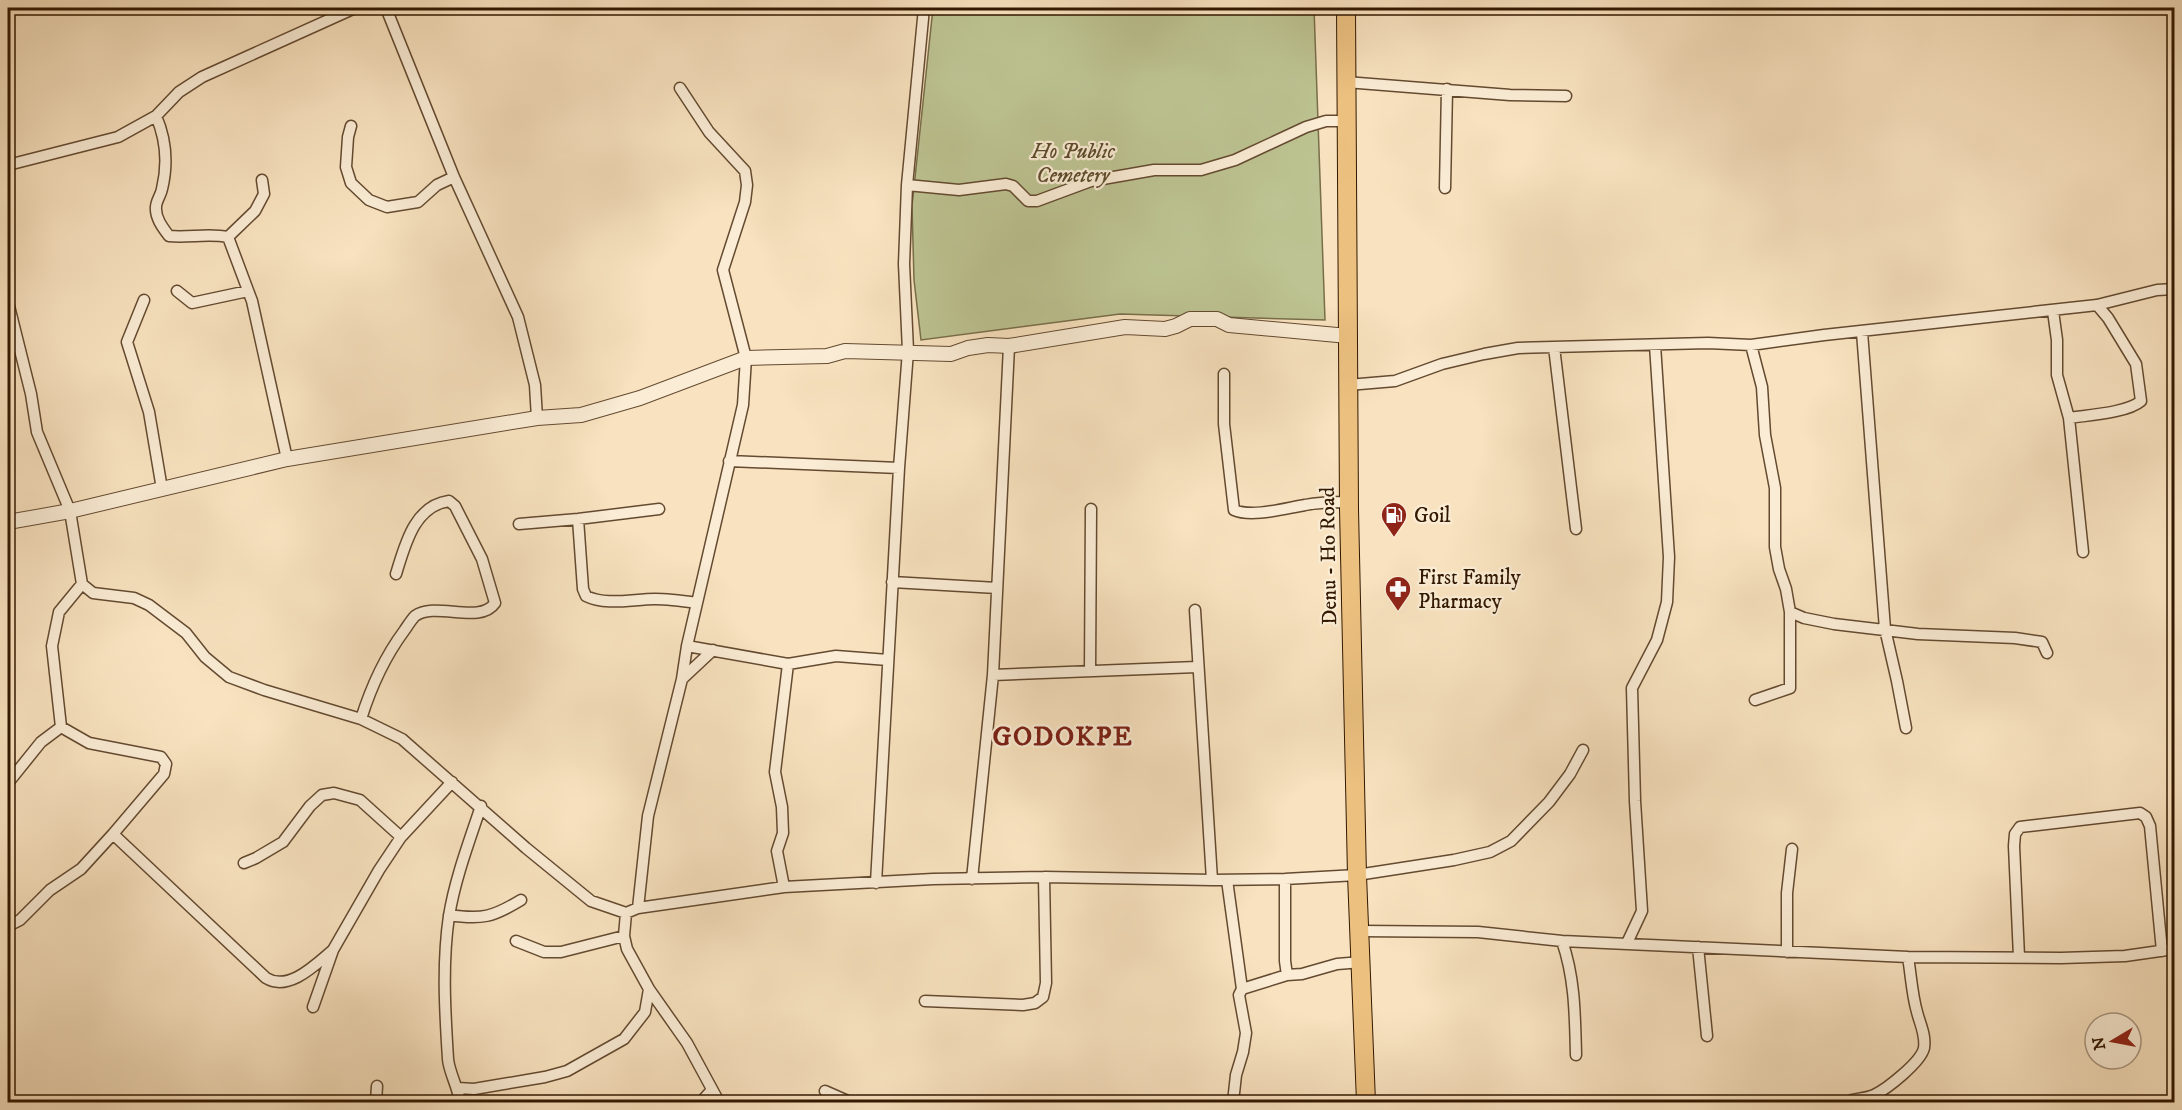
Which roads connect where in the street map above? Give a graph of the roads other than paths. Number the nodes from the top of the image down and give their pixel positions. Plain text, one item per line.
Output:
1 (355, 8) edge
2 (386, 8) edge
3 (924, 8) edge
4 (1346, 8) edge
5 (1346, 82) junction
6 (680, 88) dead end
7 (1447, 89) junction
8 (1566, 96) dead end
9 (156, 116) junction
10 (1346, 121) junction
11 (351, 126) dead end
12 (8, 165) edge
13 (454, 177) junction
14 (262, 180) dead end
15 (907, 185) junction
16 (1445, 188) dead end
17 (228, 237) junction
18 (2175, 289) edge
19 (177, 291) dead end
20 (248, 291) junction
21 (144, 300) dead end
22 (8, 302) edge
23 (2097, 305) junction
24 (2054, 311) junction
25 (1862, 332) junction
26 (1348, 336) junction
27 (1655, 345) junction
28 (1751, 345) junction
29 (1009, 346) junction
30 (1554, 347) junction
31 (908, 351) junction
32 (746, 358) junction
33 (1224, 374) dead end
34 (1348, 386) junction
35 (537, 418) junction
36 (2069, 418) junction
37 (287, 459) junction
38 (729, 461) junction
39 (899, 468) junction
40 (162, 489) junction
41 (1349, 502) junction
42 (659, 509) dead end
43 (1091, 509) dead end
44 (70, 511) junction
45 (578, 519) junction
46 (8, 522) edge
47 (519, 524) dead end
48 (1576, 529) dead end
49 (2083, 552) dead end
50 (396, 574) dead end
51 (892, 582) junction
52 (82, 584) junction
53 (997, 588) junction
54 (697, 603) junction
55 (1195, 610) dead end
56 (1790, 612) junction
57 (1885, 629) junction
58 (687, 646) junction
59 (713, 650) junction
60 (2047, 653) dead end
61 (888, 660) junction
62 (788, 664) junction
63 (1197, 667) junction
64 (1090, 671) junction
65 (993, 675) junction
66 (682, 679) junction
67 (1755, 700) dead end
68 (361, 719) junction
69 (61, 727) junction
70 (1906, 728) dead end
71 (1583, 750) dead end
72 (452, 782) junction
73 (8, 783) edge
74 (481, 806) junction
75 (112, 834) junction
76 (401, 837) junction
77 (1792, 849) dead end
78 (244, 863) dead end
79 (1357, 875) junction
80 (1044, 877) junction
81 (972, 879) junction
82 (1285, 879) junction
83 (1212, 880) junction
84 (1227, 880) junction
85 (876, 883) junction
86 (784, 887) junction
87 (521, 900) dead end
88 (638, 908) junction
89 (626, 914) junction
90 (449, 915) junction
91 (8, 926) edge
92 (1360, 931) junction
93 (624, 936) junction
94 (516, 941) dead end
95 (1562, 941) junction
96 (1627, 943) junction
97 (1698, 947) junction
98 (2175, 949) edge
99 (333, 950) junction
100 (2162, 951) junction
101 (1787, 952) junction
102 (1908, 957) junction
103 (2019, 957) junction
104 (1362, 962) junction
105 (1287, 975) junction
106 (649, 989) junction
107 (1242, 989) junction
108 (925, 1001) dead end
109 (313, 1007) dead end
110 (1707, 1036) dead end
111 (1576, 1055) dead end
112 (377, 1086) dead end
113 (458, 1089) junction
114 (712, 1090) junction
115 (825, 1091) dead end
116 (376, 1102) edge
117 (460, 1102) edge
118 (701, 1102) edge
119 (719, 1102) edge
120 (850, 1102) edge
121 (1233, 1102) edge
122 (1366, 1102) edge
123 (1847, 1102) edge

1 - 9 street
2 - 13 street
3 - 15 street
4 - 5 main road, Denu - Ho Road
5 - 7 street
5 - 10 main road, Denu - Ho Road
6 - 32 street
7 - 8 street
7 - 16 street
9 - 12 street
9 - 17 street
10 - 15 street
10 - 26 main road, Denu - Ho Road
11 - 13 street
13 - 35 street
14 - 17 street
15 - 31 street
17 - 20 street
18 - 23 street
19 - 20 street
20 - 37 street
21 - 40 street
22 - 44 street
23 - 24 street
23 - 36 street
24 - 25 street
24 - 36 street
25 - 28 street
25 - 57 street
26 - 29 street
26 - 34 main road, Denu - Ho Road
27 - 28 street
27 - 30 street
27 - 96 street
28 - 56 street
29 - 31 street
29 - 53 street
30 - 34 street
30 - 48 street
31 - 32 street
31 - 39 street
32 - 35 street
32 - 38 street
33 - 41 street
34 - 41 main road, Denu - Ho Road
35 - 37 street
36 - 49 street
37 - 40 street
38 - 39 street
38 - 54 street
39 - 51 street
40 - 44 street
41 - 79 main road, Denu - Ho Road
42 - 45 street
43 - 64 street
44 - 46 street
44 - 52 street
45 - 47 street
45 - 54 street
50 - 68 street
51 - 53 street
51 - 61 street
52 - 68 street
52 - 69 street
53 - 65 street
54 - 58 street
55 - 63 street
56 - 57 street
56 - 67 street
57 - 60 street
57 - 70 street
58 - 59 street
58 - 66 street
59 - 62 street
59 - 66 street
61 - 62 street
61 - 85 street
62 - 86 street
63 - 64 street
63 - 83 street
64 - 65 street
65 - 81 street
66 - 88 street
68 - 72 street
69 - 73 street
69 - 75 street
71 - 79 street
72 - 74 street
72 - 76 street
74 - 89 street
74 - 90 street
75 - 91 street
75 - 99 street
76 - 78 street
76 - 99 street
77 - 101 street
79 - 82 street
79 - 92 main road, Denu - Ho Road
80 - 81 street
80 - 83 street
80 - 108 street
81 - 85 street
82 - 84 street
82 - 105 street
83 - 84 street
84 - 107 street
85 - 86 street
86 - 88 street
87 - 90 street
88 - 89 street
89 - 93 street
90 - 113 street
92 - 95 street
92 - 104 main road, Denu - Ho Road
93 - 94 street
93 - 106 street
95 - 96 street
95 - 111 street
96 - 97 street
97 - 101 street
97 - 110 street
98 - 100 street
99 - 109 street
100 - 103 street
100 - 103 street
101 - 102 street
102 - 103 street
102 - 123 street
104 - 105 street
104 - 122 main road, Denu - Ho Road
105 - 107 street
106 - 113 street
106 - 114 street
107 - 121 street
112 - 116 street
113 - 117 street
114 - 118 street
114 - 119 street
115 - 120 street

